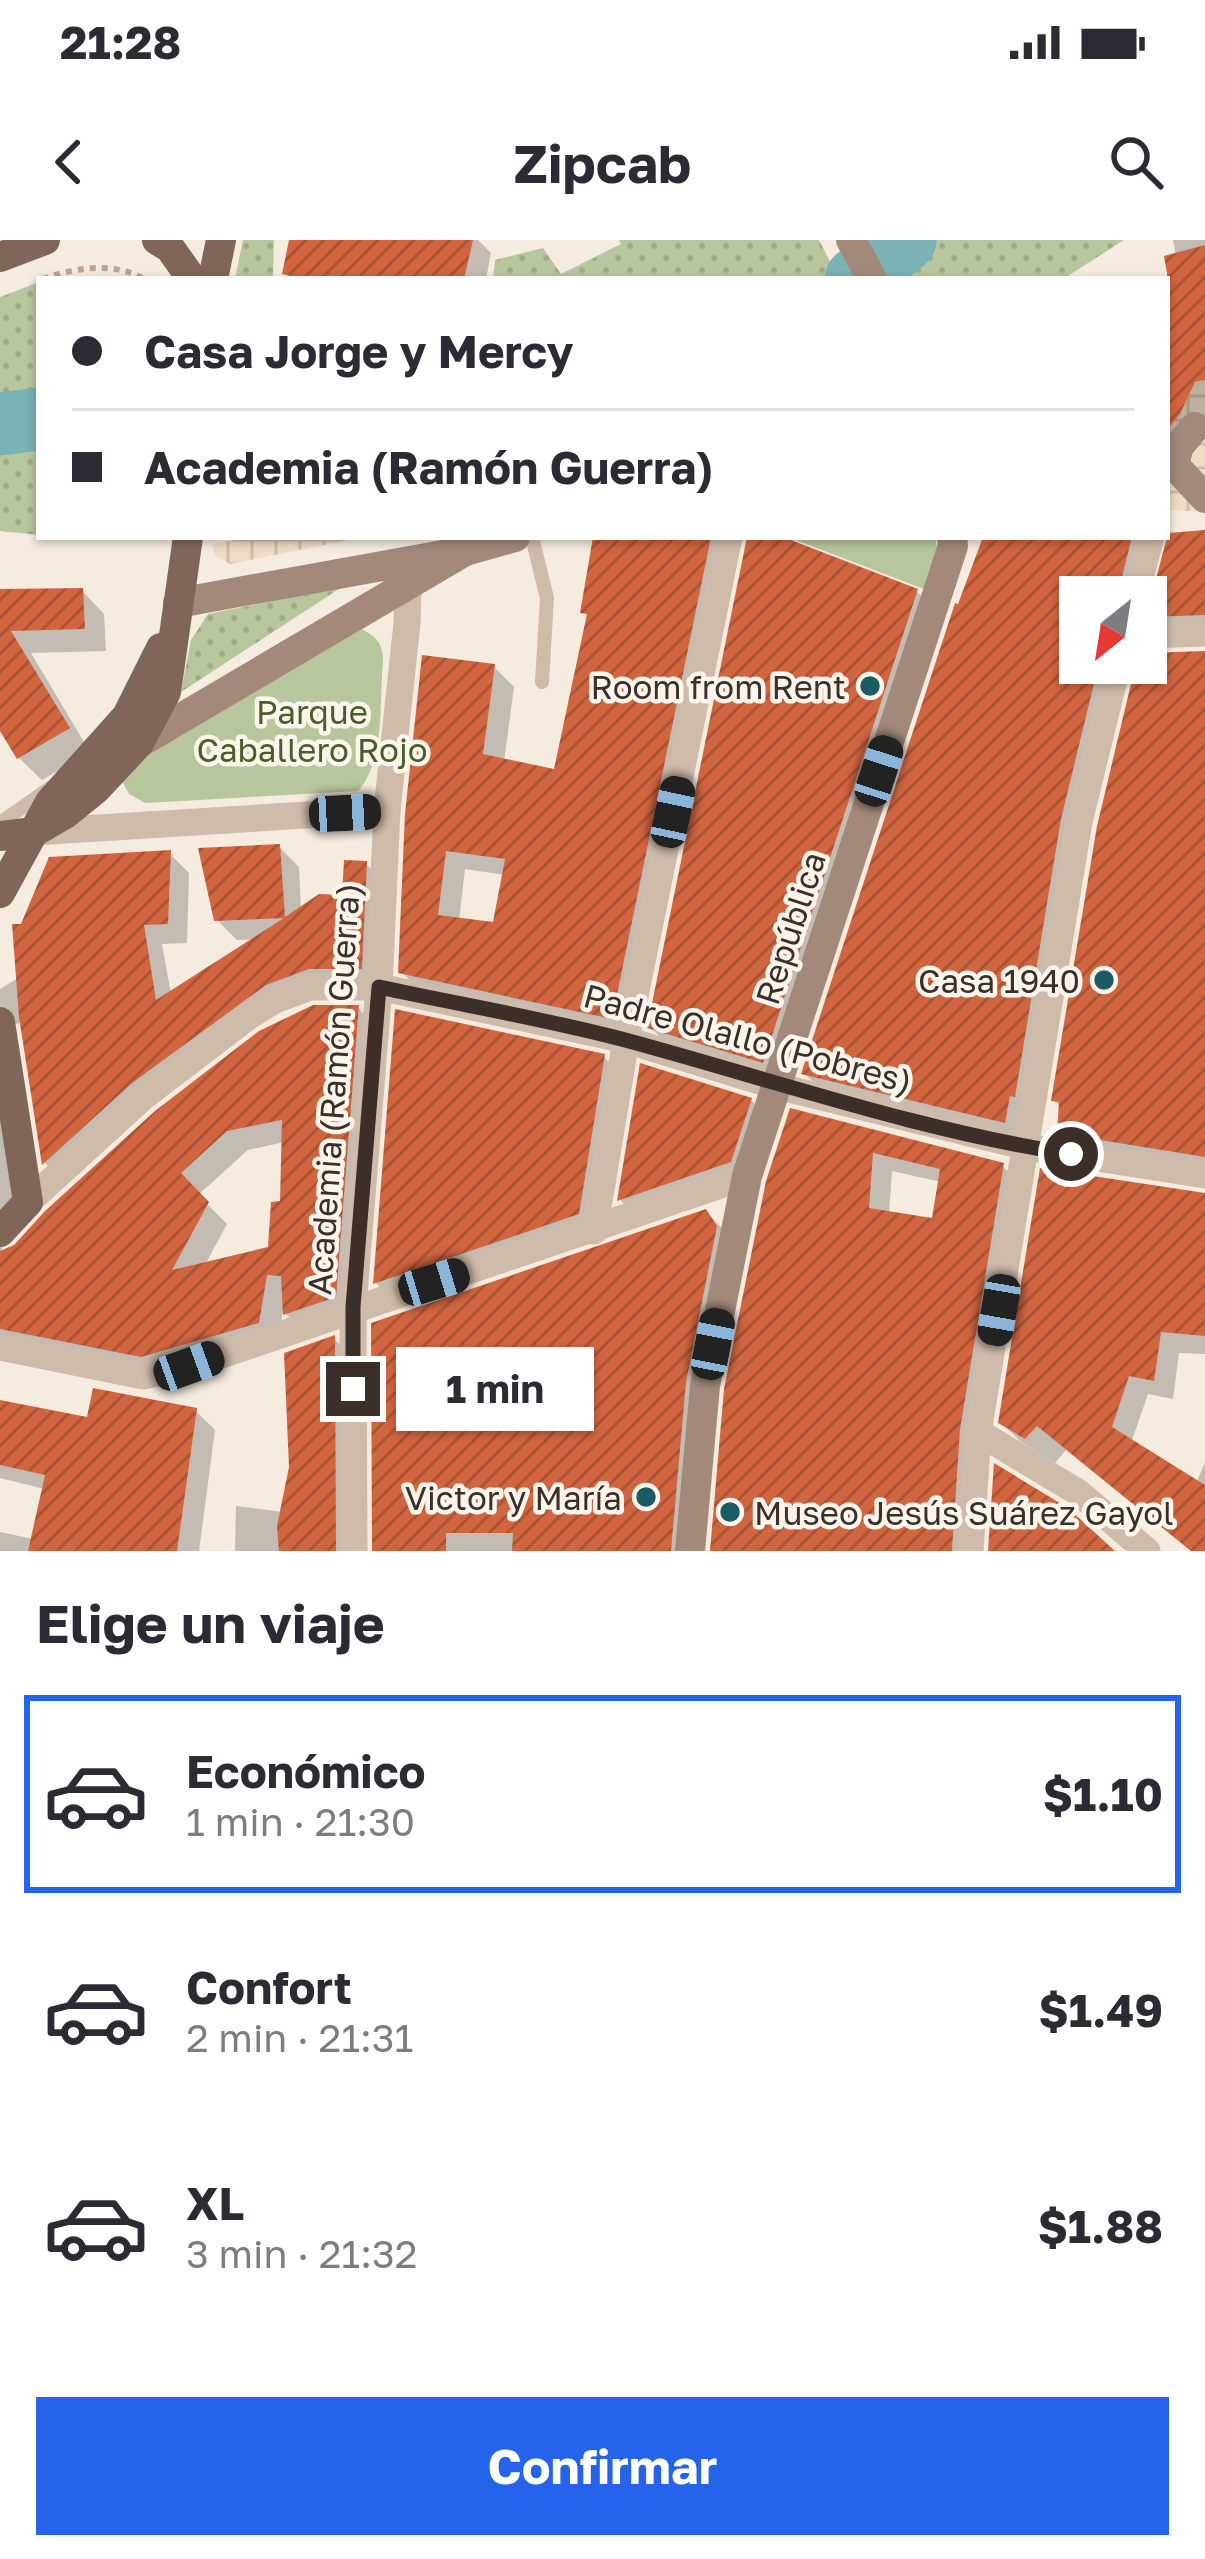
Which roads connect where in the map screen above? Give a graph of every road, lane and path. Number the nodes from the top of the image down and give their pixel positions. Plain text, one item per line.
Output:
1 (44, 240) edge
2 (157, 240) edge
3 (221, 240) edge
4 (850, 240) edge
5 (0, 257) edge
6 (52, 276) edge
7 (133, 276) edge
8 (190, 276) edge
9 (214, 276) edge
10 (870, 276) edge
11 (1179, 450) edge
12 (1205, 498) edge
13 (188, 540) edge
14 (504, 540) edge
15 (533, 540) edge
16 (728, 540) edge
17 (954, 540) edge
18 (1149, 540) edge
19 (409, 572) junction
20 (1140, 576) edge
21 (178, 603) junction
22 (1205, 633) edge
23 (1167, 634) edge
24 (542, 682) dead end
25 (1113, 684) edge
26 (139, 743) junction
27 (74, 771) junction
28 (387, 810) junction
29 (0, 823) edge
30 (34, 832) junction
31 (0, 836) edge
32 (0, 893) edge
33 (379, 987) junction
34 (0, 1022) edge
35 (626, 1040) junction
36 (776, 1086) junction
37 (1027, 1147) junction
38 (1205, 1174) edge
39 (747, 1175) junction
40 (28, 1202) junction
41 (594, 1231) junction
42 (0, 1232) edge
43 (353, 1307) junction
44 (0, 1347) edge
45 (978, 1432) junction
46 (354, 1551) edge
47 (690, 1551) edge
48 (970, 1551) edge
49 (1147, 1551) edge

1 - 5 main road
2 - 8 main road
3 - 9 main road
4 - 10 street
6 - 7 path
11 - 12 street
13 - 21 main road
14 - 19 street
15 - 24 lane
16 - 35 street
17 - 36 street, República
18 - 20 street
19 - 21 street
19 - 26 street
19 - 28 street, Academia (Ramón Guerra)
21 - 26 main road
21 - 27 main road
22 - 23 street
25 - 37 street
26 - 30 main road
27 - 29 lane
27 - 30 main road
28 - 30 street
28 - 33 street, Academia (Ramón Guerra)
30 - 31 main road
30 - 32 main road
33 - 35 street, Padre Olallo (Pobres)
33 - 40 street, Padre Olallo (Pobres)
33 - 43 street, Academia (Ramón Guerra)
34 - 40 main road
35 - 36 street, Padre Olallo (Pobres)
35 - 41 street
36 - 37 street, Padre Olallo (Pobres)
36 - 39 street, República
37 - 38 street, Padre Olallo (Pobres)
37 - 45 street
39 - 41 street
39 - 47 street, República
40 - 42 main road, Padre Olallo (Pobres)
41 - 43 street
43 - 44 street
43 - 46 street, Academia (Ramón Guerra)
45 - 48 street
45 - 49 street

